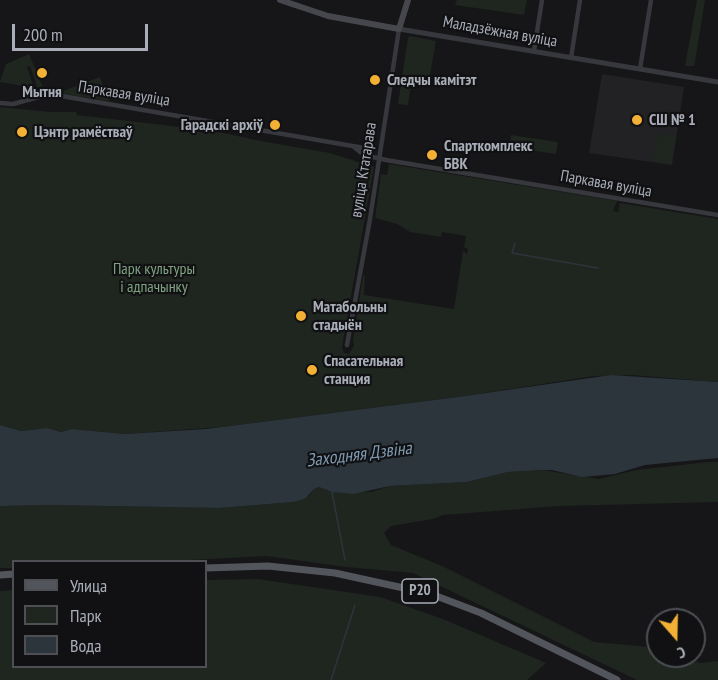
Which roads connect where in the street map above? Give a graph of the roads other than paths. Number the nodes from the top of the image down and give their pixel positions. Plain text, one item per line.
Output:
1 (280, 0) edge
2 (408, 0) edge
3 (542, 0) edge
4 (580, 0) edge
5 (651, 0) edge
6 (399, 29) junction
7 (534, 51) junction
8 (571, 58) junction
9 (640, 69) junction
10 (718, 82) edge
11 (0, 103) edge
12 (352, 145) junction
13 (370, 148) dead end
14 (379, 158) junction
15 (718, 215) edge
16 (347, 345) dead end
17 (207, 568) edge
18 (617, 680) edge

1 - 6 main road, Маладзёжная вуліца
2 - 6 main road, вуліца Ктатарава
3 - 7 street
4 - 8 street
5 - 9 street
6 - 7 street, Маладзёжная вуліца
6 - 14 street, вуліца Ктатарава
7 - 8 street, Маладзёжная вуліца
8 - 9 street, Маладзёжная вуліца
9 - 10 street, Маладзёжная вуліца
11 - 12 street, Паркавая вуліца
12 - 13 street, Паркавая вуліца
12 - 14 street, Паркавая вуліца
14 - 15 street, Паркавая вуліца
14 - 16 street, вуліца Ктатарава
17 - 18 main road, Р20

